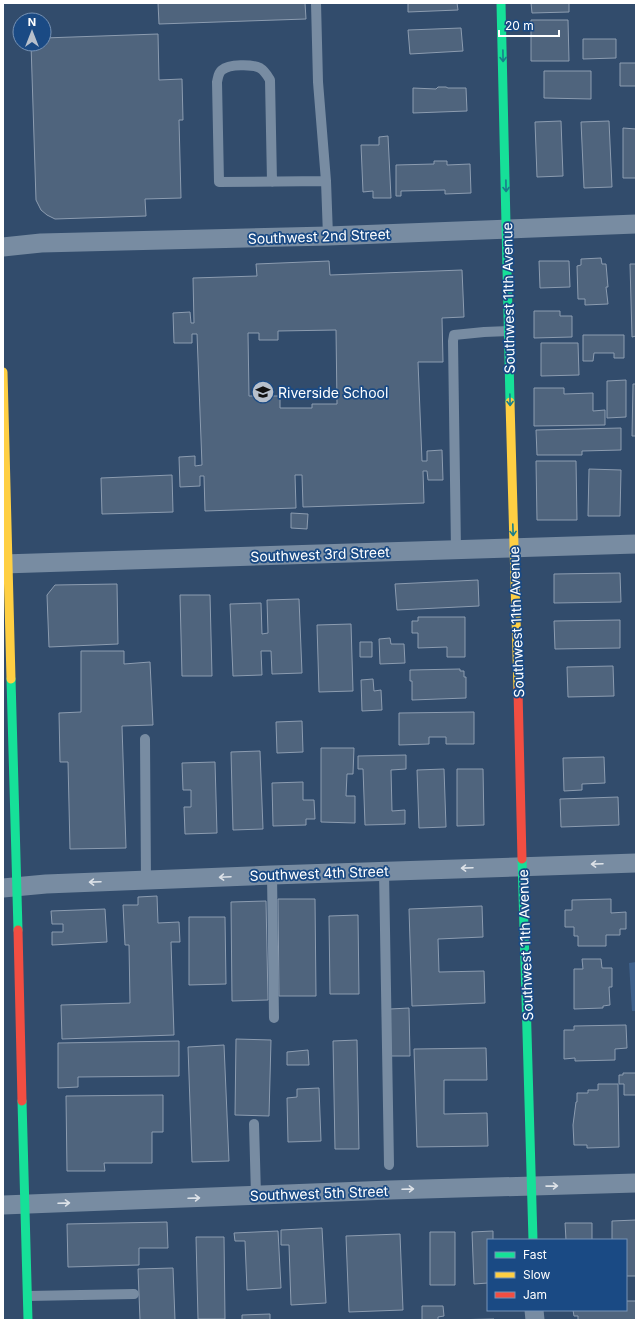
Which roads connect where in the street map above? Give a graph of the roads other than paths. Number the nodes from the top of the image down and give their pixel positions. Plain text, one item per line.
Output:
1 (316, 3) edge
2 (502, 3) edge
3 (326, 181) junction
4 (272, 182) junction
5 (636, 224) edge
6 (506, 229) junction
7 (328, 236) junction
8 (3, 247) edge
9 (509, 331) junction
10 (3, 372) edge
11 (4, 430) edge
12 (636, 544) edge
13 (514, 547) junction
14 (456, 550) junction
15 (6, 564) edge
16 (8, 723) edge
17 (145, 738) dead end
18 (636, 863) edge
19 (523, 867) junction
20 (384, 871) junction
21 (272, 875) junction
22 (146, 880) junction
23 (10, 887) edge
24 (274, 1018) dead end
25 (254, 1124) dead end
26 (389, 1165) dead end
27 (636, 1183) edge
28 (532, 1186) junction
29 (256, 1195) junction
30 (25, 1204) junction
31 (3, 1205) edge
32 (533, 1239) edge
33 (134, 1294) dead end
34 (28, 1296) junction
35 (28, 1320) edge

1 - 3 lane
2 -> 6 street, Southwest 11th Avenue
3 - 4 lane
3 - 7 lane
4 - 4 lane
5 - 6 street, Southwest 2nd Street
6 - 7 street, Southwest 2nd Street
6 - 9 street, Southwest 11th Avenue
7 - 8 street, Southwest 2nd Street
9 -> 13 street, Southwest 11th Avenue
9 - 14 lane
10 - 11 street
11 - 15 street
12 - 13 street, Southwest 3rd Street
13 - 14 street, Southwest 3rd Street
13 - 19 street, Southwest 11th Avenue
14 - 15 street, Southwest 3rd Street
15 - 16 street
16 - 23 street
17 - 22 lane
18 -> 19 street, Southwest 4th Street
19 -> 20 street, Southwest 4th Street
19 - 28 street, Southwest 11th Avenue
20 - 21 street, Southwest 4th Street
20 - 26 lane
21 -> 22 street, Southwest 4th Street
21 - 24 lane
22 -> 23 street, Southwest 4th Street
23 - 30 street
25 - 29 lane
28 -> 27 street, Southwest 5th Street
29 -> 28 street, Southwest 5th Street
28 - 32 street, Southwest 11th Avenue
30 -> 29 street, Southwest 5th Street
30 - 31 street, Southwest 5th Street
30 - 34 street
33 - 34 lane
34 - 35 street

